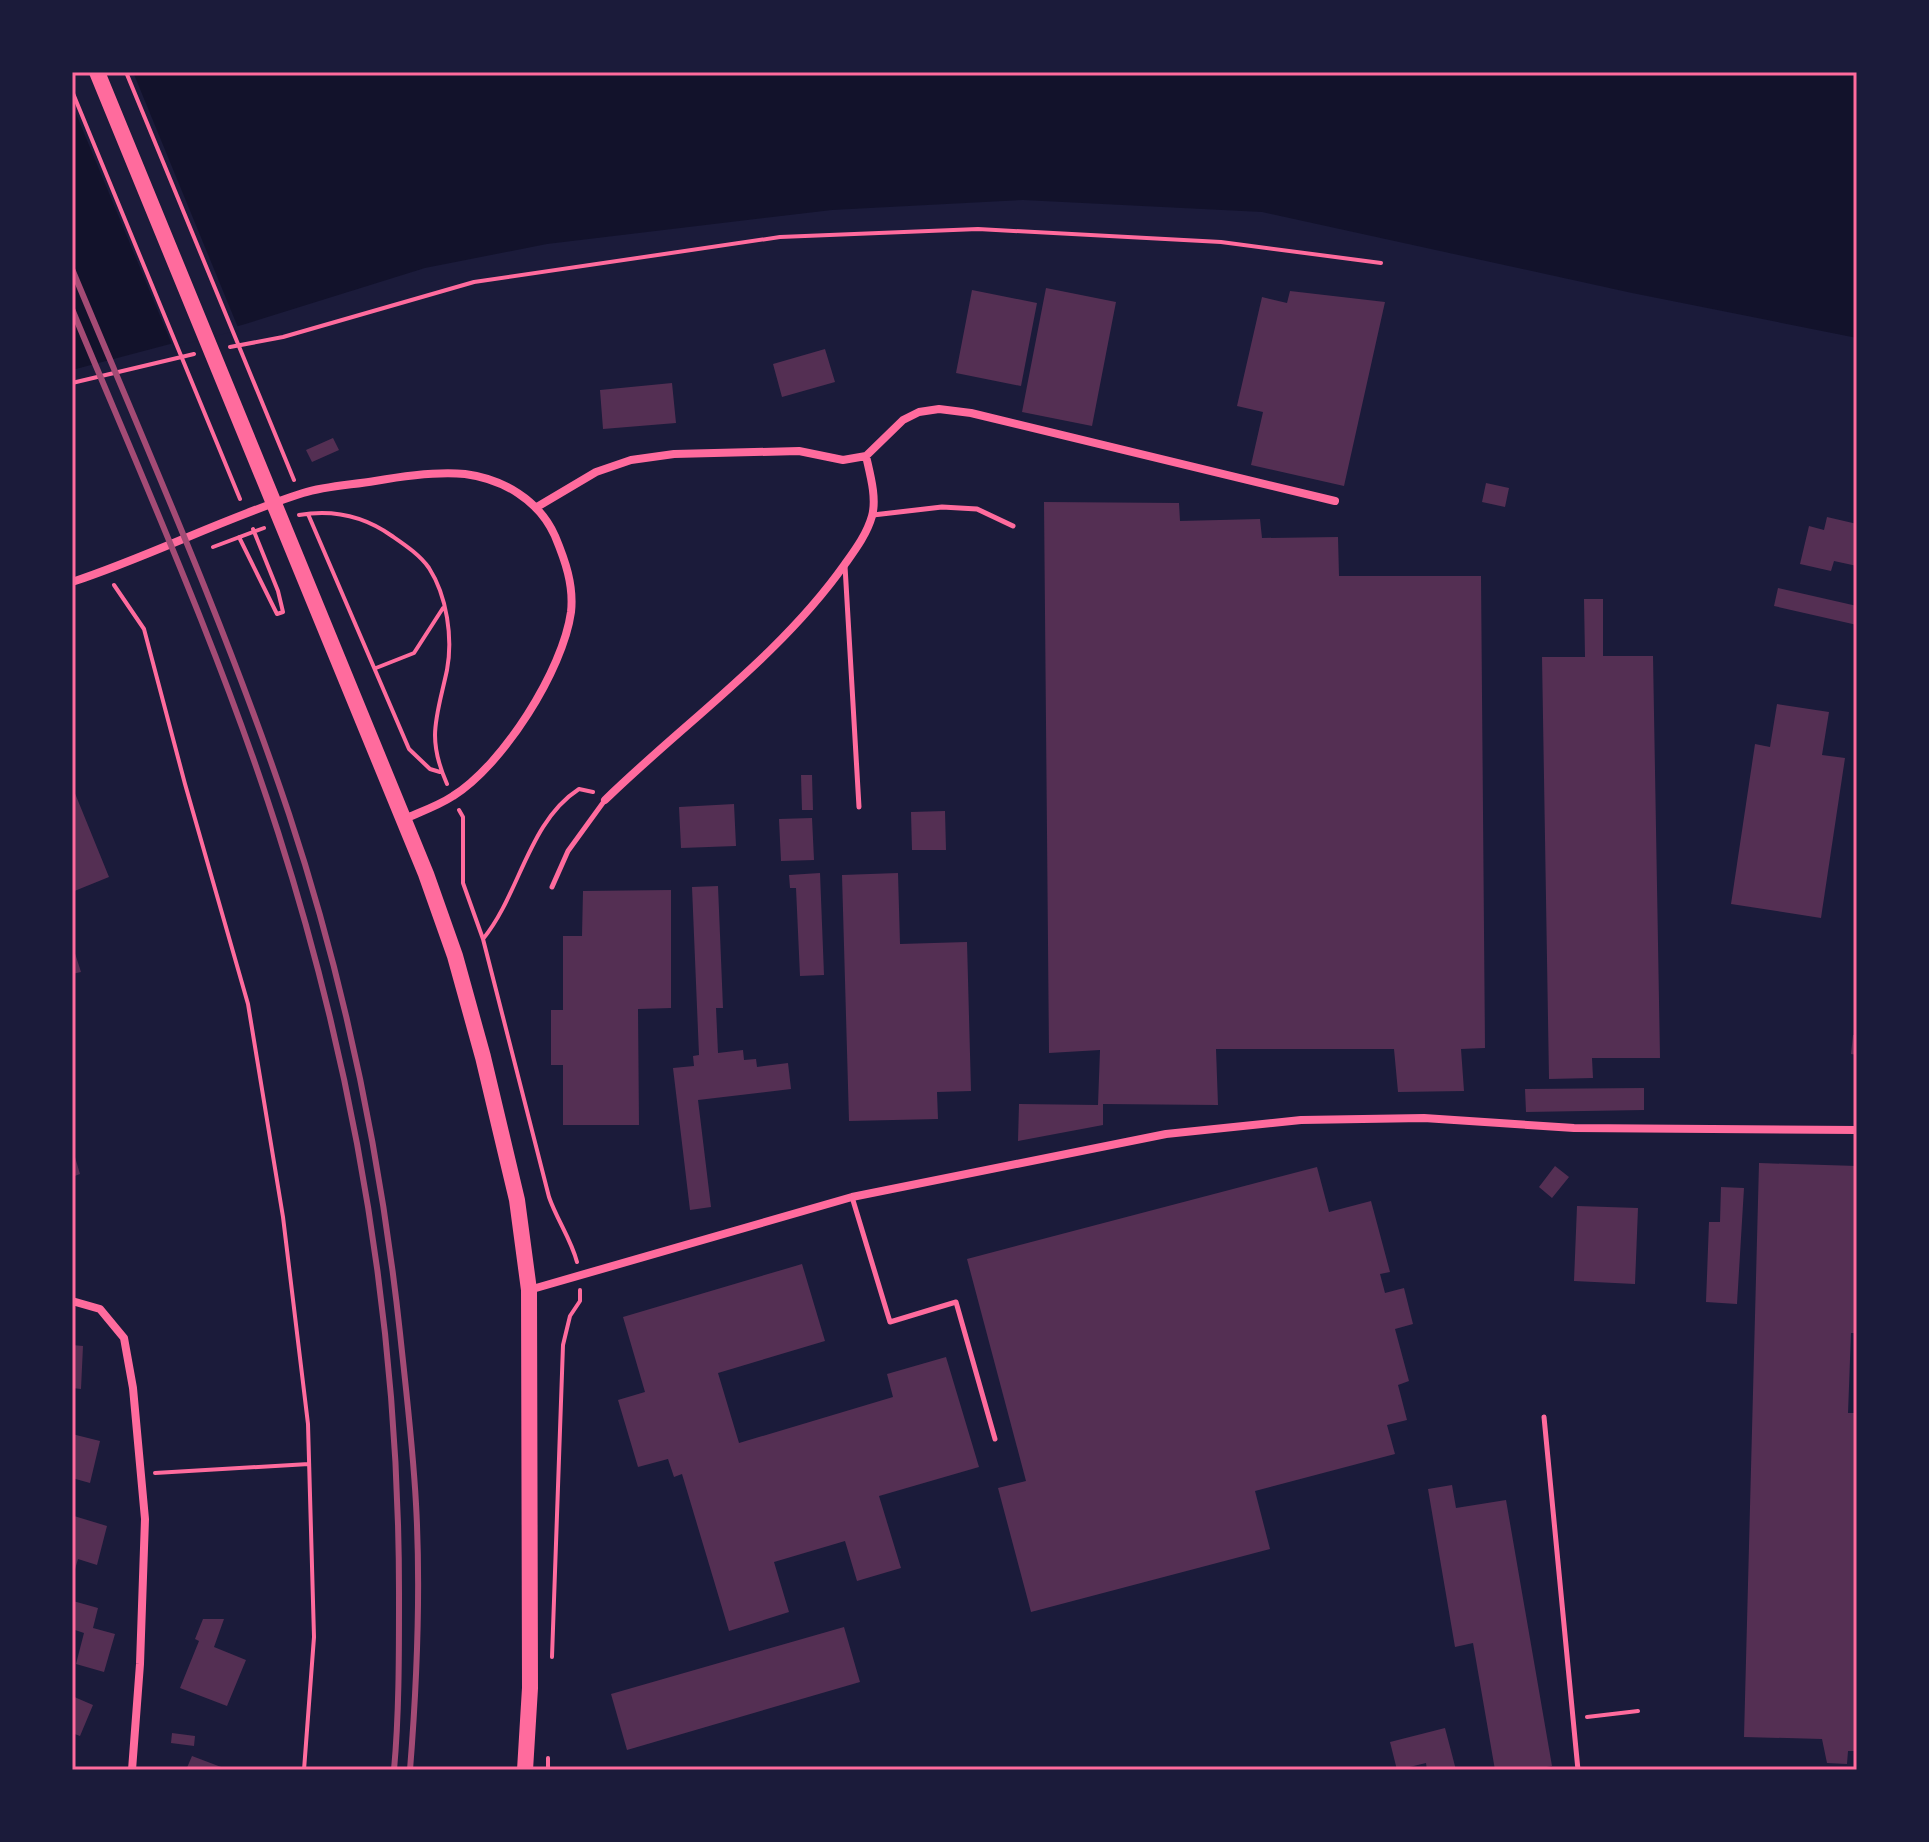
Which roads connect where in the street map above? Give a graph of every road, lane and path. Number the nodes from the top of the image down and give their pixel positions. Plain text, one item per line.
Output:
1 (97, 72) edge
2 (126, 72) edge
3 (72, 91) edge
4 (1381, 263) dead end
5 (228, 348) dead end
6 (200, 353) dead end
7 (72, 383) edge
8 (866, 456) junction
9 (295, 483) dead end
10 (1335, 501) dead end
11 (242, 503) dead end
12 (537, 507) junction
13 (307, 512) dead end
14 (873, 515) junction
15 (248, 518) dead end
16 (1013, 526) dead end
17 (239, 537) dead end
18 (844, 565) junction
19 (72, 582) edge
20 (113, 583) dead end
21 (444, 606) dead end
22 (376, 668) junction
23 (442, 772) dead end
24 (605, 800) junction
25 (859, 807) dead end
26 (403, 819) junction
27 (552, 887) dead end
28 (483, 939) dead end
29 (1857, 1130) edge
30 (852, 1197) junction
31 (529, 1290) junction
32 (72, 1301) edge
33 (1544, 1417) dead end
34 (995, 1439) dead end
35 (309, 1464) junction
36 (140, 1474) junction
37 (1638, 1711) dead end
38 (1572, 1718) junction
39 (132, 1770) edge
40 (304, 1770) edge
41 (525, 1770) edge
42 (1578, 1770) edge

1 - 26 main road
2 - 9 path
3 - 11 path
4 - 5 path
6 - 7 path
8 - 10 street
8 - 12 street
8 - 14 street
12 - 19 street
12 - 26 street
13 - 22 path
14 - 16 lane
14 - 18 street
15 - 17 path
18 - 24 street
18 - 25 lane
20 - 35 path
21 - 22 path
22 - 23 path
24 - 27 lane
24 - 28 path
26 - 31 main road
29 - 30 street
30 - 31 street
30 - 34 lane
31 - 41 main road
32 - 36 street
33 - 38 lane
35 - 36 path
35 - 40 path
36 - 39 street
37 - 38 path
38 - 42 lane

